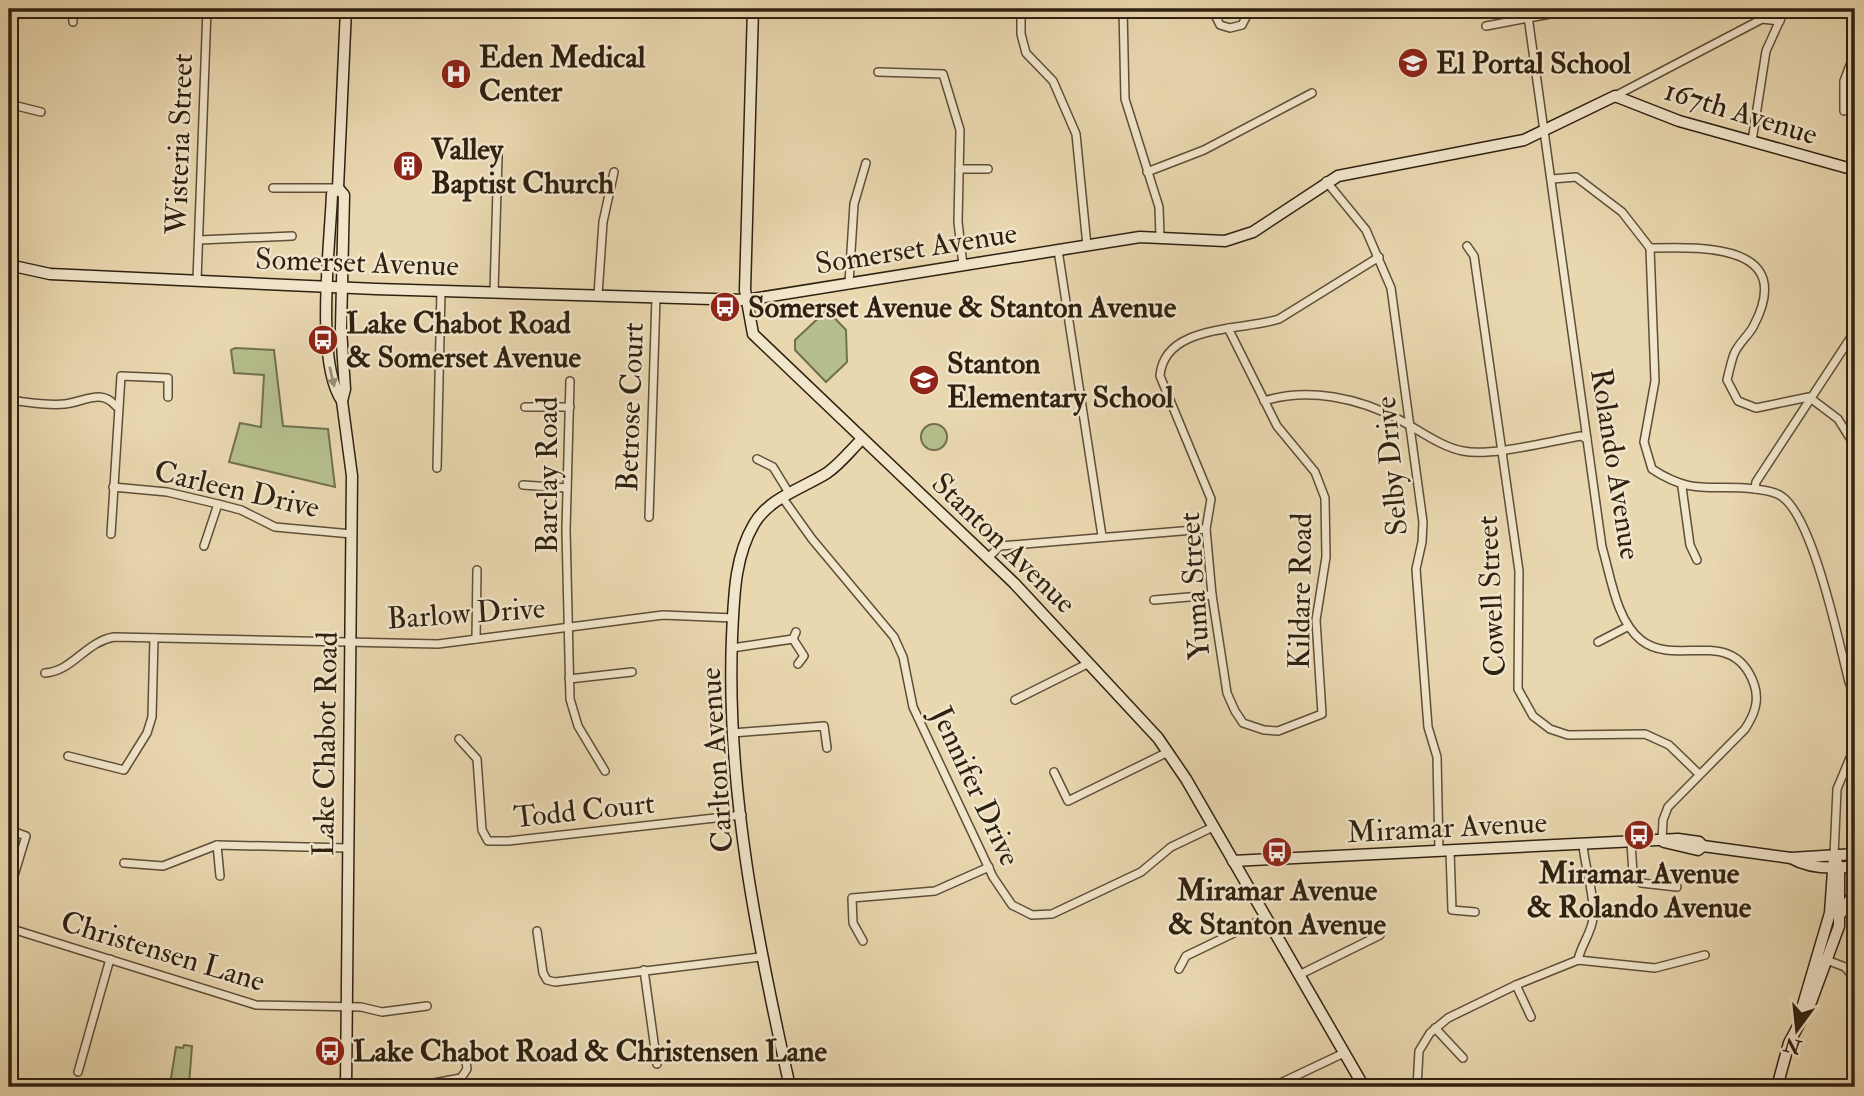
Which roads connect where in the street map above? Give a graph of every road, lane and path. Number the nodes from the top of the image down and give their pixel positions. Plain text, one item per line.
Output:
1 (72, 9) edge
2 (206, 9) edge
3 (346, 9) edge
4 (753, 9) edge
5 (1021, 9) edge
6 (1122, 9) edge
7 (1212, 9) edge
8 (1250, 9) edge
9 (1527, 9) edge
10 (1577, 9) edge
11 (1785, 9) edge
12 (1528, 19) junction
13 (1780, 21) junction
14 (73, 22) dead end
15 (1486, 26) dead end
16 (1855, 52) edge
17 (878, 72) dead end
18 (1312, 93) dead end
19 (1615, 96) junction
20 (9, 104) edge
21 (1844, 111) dead end
22 (41, 112) dead end
23 (1544, 132) junction
24 (1752, 141) junction
25 (498, 156) dead end
26 (866, 163) dead end
27 (960, 169) junction
28 (988, 169) dead end
29 (1855, 170) edge
30 (614, 172) dead end
31 (1147, 172) junction
32 (1552, 179) junction
33 (1325, 181) junction
34 (273, 188) dead end
35 (338, 188) junction
36 (292, 236) dead end
37 (1160, 236) junction
38 (199, 240) junction
39 (1087, 246) junction
40 (1467, 246) dead end
41 (1650, 248) junction
42 (1058, 250) junction
43 (1380, 257) junction
44 (9, 265) edge
45 (963, 265) junction
46 (197, 281) junction
47 (849, 283) junction
48 (329, 286) junction
49 (342, 287) junction
50 (440, 291) junction
51 (494, 292) junction
52 (598, 295) junction
53 (656, 298) junction
54 (746, 300) junction
55 (1228, 328) junction
56 (1855, 331) edge
57 (570, 381) dead end
58 (168, 397) dead end
59 (1809, 397) junction
60 (9, 400) edge
61 (342, 401) junction
62 (1264, 401) junction
63 (117, 406) junction
64 (525, 407) dead end
65 (570, 407) junction
66 (1412, 426) junction
67 (1587, 439) junction
68 (861, 440) junction
69 (1855, 445) edge
70 (1501, 449) junction
71 (757, 459) dead end
72 (437, 468) dead end
73 (523, 485) dead end
74 (113, 487) junction
75 (1682, 487) junction
76 (567, 488) junction
77 (1755, 489) junction
78 (785, 495) junction
79 (218, 504) junction
80 (649, 517) dead end
81 (1206, 529) junction
82 (111, 534) dead end
83 (352, 534) junction
84 (1102, 536) junction
85 (204, 546) dead end
86 (988, 558) junction
87 (1697, 560) dead end
88 (477, 570) dead end
89 (1212, 595) junction
90 (1154, 600) dead end
91 (733, 618) junction
92 (1627, 627) junction
93 (569, 628) junction
94 (154, 638) junction
95 (476, 639) junction
96 (351, 641) junction
97 (1598, 642) dead end
98 (732, 648) junction
99 (1089, 663) junction
100 (798, 664) dead end
101 (632, 672) dead end
102 (45, 674) dead end
103 (569, 679) junction
104 (1855, 696) edge
105 (1015, 699) dead end
106 (1322, 714) joint
107 (732, 733) junction
108 (459, 739) dead end
109 (1855, 747) edge
110 (827, 748) dead end
111 (1168, 752) junction
112 (68, 756) dead end
113 (605, 771) dead end
114 (1054, 772) dead end
115 (1699, 775) junction
116 (742, 815) junction
117 (1213, 827) junction
118 (9, 830) edge
119 (1662, 841) junction
120 (1631, 843) junction
121 (216, 845) junction
122 (1583, 845) junction
123 (348, 848) junction
124 (1439, 851) junction
125 (1451, 851) junction
126 (1855, 854) edge
127 (1834, 856) junction
128 (1791, 858) junction
129 (1233, 861) junction
130 (124, 863) dead end
131 (1855, 866) edge
132 (989, 867) junction
133 (1835, 868) junction
134 (220, 876) dead end
135 (1677, 887) dead end
136 (9, 892) edge
137 (1855, 892) edge
138 (1475, 912) dead end
139 (1841, 914) junction
140 (1265, 918) junction
141 (11, 928) edge
142 (537, 931) dead end
143 (1380, 935) dead end
144 (863, 941) dead end
145 (9, 944) edge
146 (1706, 955) dead end
147 (760, 957) junction
148 (1817, 957) junction
149 (110, 959) junction
150 (1578, 960) junction
151 (1828, 960) junction
152 (644, 970) junction
153 (1179, 970) dead end
154 (1299, 975) junction
155 (1855, 979) edge
156 (1516, 985) junction
157 (428, 1006) dead end
158 (347, 1008) junction
159 (1531, 1017) dead end
160 (1798, 1021) junction
161 (1435, 1028) junction
162 (465, 1053) dead end
163 (1344, 1053) junction
164 (1463, 1058) dead end
165 (657, 1064) dead end
166 (78, 1072) dead end
167 (346, 1087) edge
168 (412, 1087) edge
169 (790, 1087) edge
170 (1272, 1087) edge
171 (1364, 1087) edge
172 (1417, 1087) edge
173 (1777, 1087) edge

1 - 14 street
2 - 38 street, Wisteria Street
3 - 35 street, Lake Chabot Road
4 - 54 street, Stanton Avenue
5 - 39 street
6 - 31 street
7 - 8 street
9 - 12 street, Rolando Avenue
10 - 12 street
11 - 13 street
12 - 15 street
12 - 23 street, Rolando Avenue
13 - 19 street, Somerset Avenue
13 - 24 street
16 - 21 street
17 - 27 street
18 - 31 street
19 - 23 street, Somerset Avenue
19 - 24 street, 167th Avenue
20 - 22 street
23 - 32 street, Rolando Avenue
23 - 33 street, Somerset Avenue
24 - 29 street, 167th Avenue
25 - 51 street
26 - 47 street
27 - 28 street
27 - 45 street
30 - 52 street
31 - 37 street
32 - 41 street
32 - 67 street, Rolando Avenue
33 - 37 street, Somerset Avenue
33 - 43 street, Selby Drive
34 - 35 street
35 - 48 street, Lake Chabot Road
35 - 49 street, Lake Chabot Road
36 - 38 street
37 - 39 street, Somerset Avenue
38 - 46 street, Wisteria Street
39 - 42 street, Somerset Avenue
40 - 70 street, Cowell Street
41 - 59 street
41 - 75 street
42 - 45 street, Somerset Avenue
42 - 84 street
43 - 55 street
43 - 66 street, Selby Drive
44 - 46 street, Somerset Avenue
45 - 47 street, Somerset Avenue
46 - 48 street, Somerset Avenue
47 - 54 street, Somerset Avenue
48 - 49 street, Somerset Avenue
48 -> 61 street, Lake Chabot Road
49 - 50 street, Somerset Avenue
49 - 61 street, Lake Chabot Road
50 - 51 street, Somerset Avenue
50 - 72 street
51 - 52 street, Somerset Avenue
52 - 53 street, Somerset Avenue
53 - 54 street, Somerset Avenue
53 - 80 street, Betrose Court
54 - 68 street, Stanton Avenue
55 - 62 street, Kildare Road
55 - 81 street, Yuma Street
56 - 59 street
57 - 65 street, Barclay Road
58 - 63 street
59 - 69 street
59 - 77 street
60 - 63 street
61 - 83 street, Lake Chabot Road
62 - 66 street
62 - 106 street, Kildare Road
63 - 74 street
64 - 65 street
65 - 76 street, Barclay Road
66 - 70 street
66 - 124 street, Selby Drive
67 - 70 street
67 - 92 street, Rolando Avenue
68 - 78 street, Carlton Avenue
68 - 86 street, Stanton Avenue
70 - 115 street, Cowell Street
71 - 78 street, Jennifer Drive
73 - 76 street
74 - 79 street, Carleen Drive
74 - 82 street
75 - 77 street
75 - 87 street
76 - 93 street, Barclay Road
77 - 104 street
78 - 91 street, Carlton Avenue
78 - 132 street, Jennifer Drive
79 - 83 street, Carleen Drive
79 - 85 street
81 - 84 street
81 - 89 street, Yuma Street
83 - 96 street, Lake Chabot Road
84 - 86 street
86 - 99 street, Stanton Avenue
88 - 95 street
89 - 90 street
89 - 106 street, Yuma Street
91 - 93 street, Barlow Drive
91 - 98 street, Carlton Avenue
92 - 97 street
92 - 115 street
93 - 95 street, Barlow Drive
93 - 103 street, Barclay Road
94 - 96 street, Barlow Drive
94 - 102 street, Barlow Drive
94 - 112 street
95 - 96 street, Barlow Drive
96 - 123 street, Lake Chabot Road
98 - 100 street
98 - 107 street, Carlton Avenue
99 - 105 street
99 - 111 street, Stanton Avenue
101 - 103 street
103 - 113 street, Barclay Road
107 - 110 street
107 - 116 street, Carlton Avenue
108 - 116 street, Todd Court
109 - 127 street
111 - 114 street
111 - 117 street, Stanton Avenue
115 - 119 street
116 - 147 street, Carlton Avenue
117 - 129 street, Stanton Avenue
117 - 132 street, Jennifer Drive
118 - 136 street
119 - 120 street, Miramar Avenue
119 - 128 street, Miramar Avenue
120 - 122 street, Miramar Avenue
120 - 135 street
121 - 123 street
121 - 130 street
121 - 134 street
122 - 125 street, Miramar Avenue
122 - 150 street
123 - 158 street, Lake Chabot Road
124 - 125 street, Miramar Avenue
124 - 129 street, Miramar Avenue
125 - 138 street
126 - 127 street, Miramar Avenue
127 - 128 street, Miramar Avenue
127 - 133 street
128 - 133 street, Miramar Avenue
129 - 140 street, Stanton Avenue
131 - 133 street, Miramar Avenue
132 - 144 street
133 - 139 street
133 - 148 street
137 - 139 street
139 - 151 street
140 - 153 street
140 - 154 street, Stanton Avenue
141 - 145 street
141 - 149 street, Christensen Lane
142 - 152 street
143 - 154 street
146 - 150 street
147 - 152 street
147 - 169 street, Carlton Avenue
148 - 151 street
148 - 160 street
149 - 158 street, Christensen Lane
149 - 166 street
150 - 156 street
151 - 155 street
151 - 160 street
152 - 165 street
154 - 163 street, Stanton Avenue
156 - 159 street
156 - 161 street
157 - 158 street, Christensen Lane
158 - 167 street, Lake Chabot Road
160 - 173 street
161 - 164 street
161 - 172 street
162 - 168 street
163 - 170 street
163 - 171 street, Stanton Avenue

